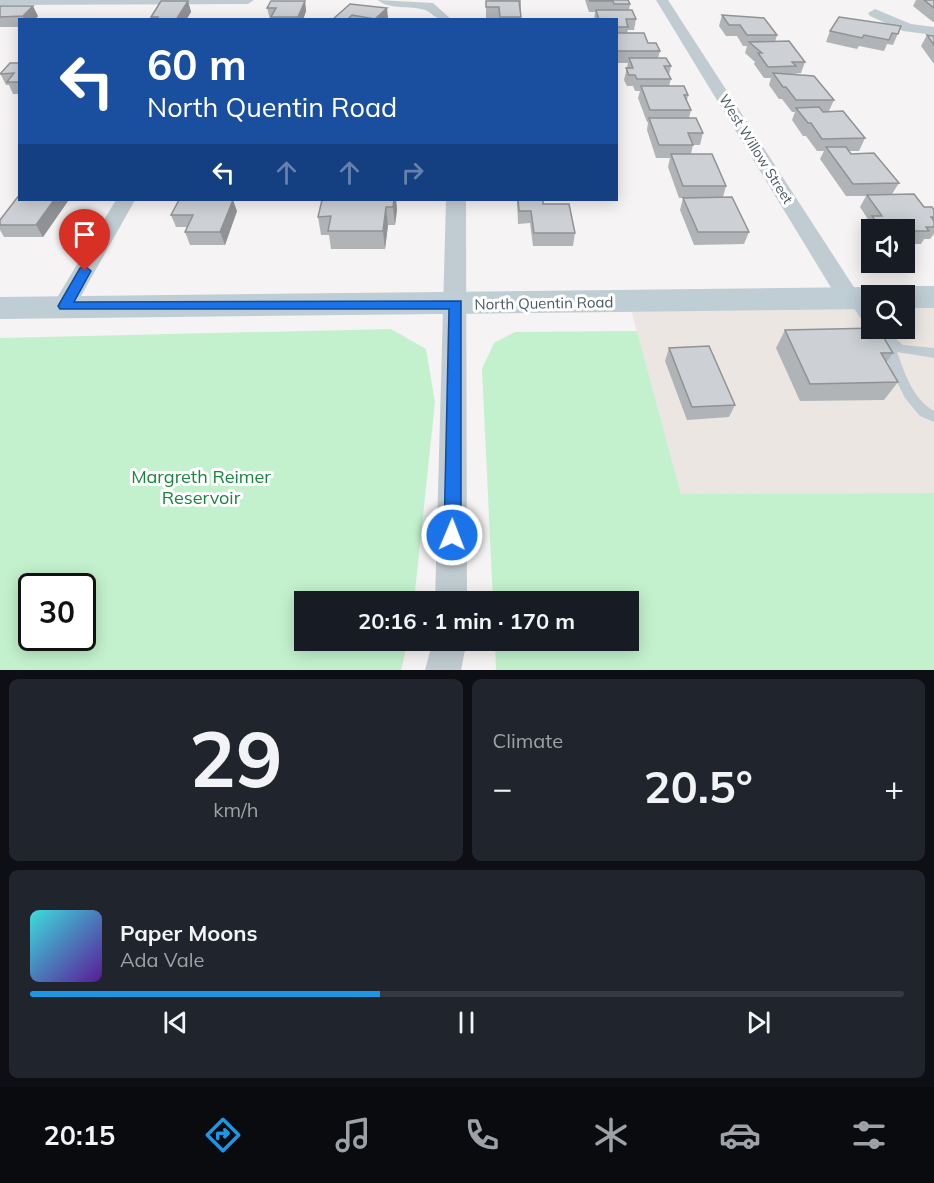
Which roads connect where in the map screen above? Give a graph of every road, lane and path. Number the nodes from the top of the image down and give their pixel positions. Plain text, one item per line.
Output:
1 (26, 0) edge
2 (248, 0) edge
3 (384, 0) edge
4 (662, 0) edge
5 (0, 1) edge
6 (236, 3) edge
7 (434, 3) edge
8 (875, 13) dead end
9 (445, 18) edge
10 (934, 31) edge
11 (124, 201) edge
12 (456, 201) edge
13 (915, 297) edge
14 (934, 297) edge
15 (858, 298) edge
16 (456, 304) junction
17 (64, 306) junction
18 (0, 308) edge
19 (885, 339) joint
20 (934, 353) edge
21 (934, 417) edge
22 (451, 591) edge
23 (447, 651) edge
24 (443, 670) edge

1 - 5 street
1 - 6 street
2 - 6 street
3 - 7 street
4 - 15 street, West Willow Street
7 - 9 street
8 - 10 street
11 - 17 street
12 - 16 street
13 - 14 main road
15 - 16 main road, North Quentin Road
16 - 17 main road, North Quentin Road
16 - 22 street
17 - 18 main road, North Quentin Road
19 - 20 lane
19 - 21 lane
23 - 24 street

